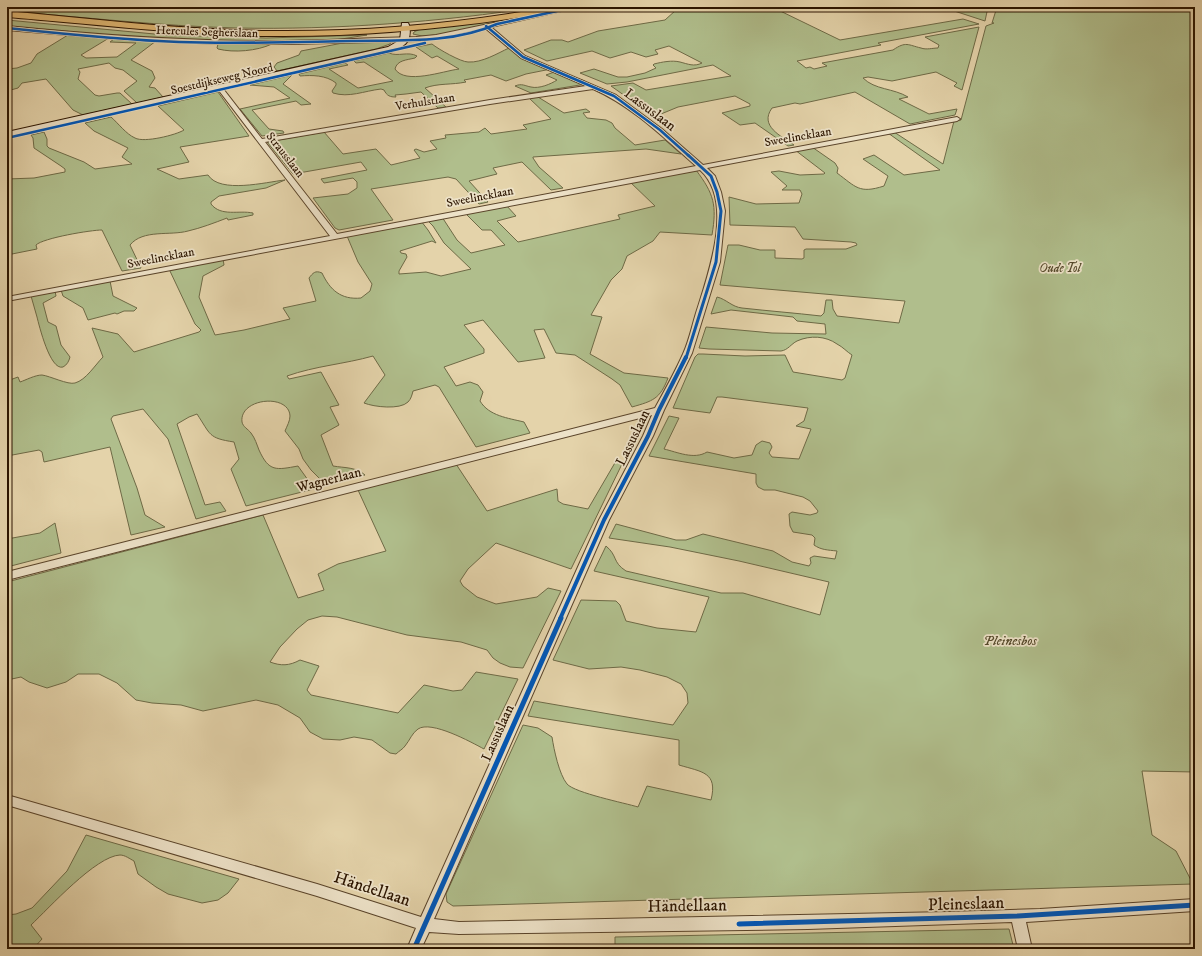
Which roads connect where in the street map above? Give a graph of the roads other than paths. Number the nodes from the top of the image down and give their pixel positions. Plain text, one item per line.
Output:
1 (550, 7) edge
2 (564, 7) edge
3 (576, 7) edge
4 (7, 14) edge
5 (486, 26) junction
6 (406, 27) junction
7 (7, 28) edge
8 (406, 39) junction
9 (219, 87) junction
10 (594, 87) junction
11 (957, 119) dead end
12 (7, 135) edge
13 (260, 141) junction
14 (702, 166) junction
15 (334, 236) junction
16 (7, 299) edge
17 (659, 410) junction
18 (7, 576) edge
19 (7, 800) edge
20 (1195, 905) edge
21 (1018, 916) junction
22 (738, 924) joint
23 (426, 925) junction
24 (414, 949) edge
25 (1025, 949) edge

1 - 6 main road
2 - 6 main road
3 - 5 street, Hercules Segherslaan
4 - 6 main road
5 - 8 street, Hercules Segherslaan
5 - 10 street, Lassuslaan
6 - 8 main road
7 - 8 street, Hercules Segherslaan
8 - 9 main road, Soestdijkseweg Noord
9 - 12 main road, Soestdijkseweg Noord
9 - 13 street, Strausslaan
10 - 13 street, Verhulstlaan
10 - 14 street, Lassuslaan
11 - 14 street, Sweelincklaan
13 - 15 street, Strausslaan
14 - 15 street, Sweelincklaan
14 - 17 street, Lassuslaan
15 - 16 street, Sweelincklaan
17 - 18 street, Wagnerlaan
17 - 23 street, Lassuslaan
19 - 23 street, Händellaan
20 - 21 street, Pleineslaan
21 - 22 street, Pleineslaan
21 - 25 street
22 - 23 street, Händellaan
23 - 24 street, Lassuslaan

